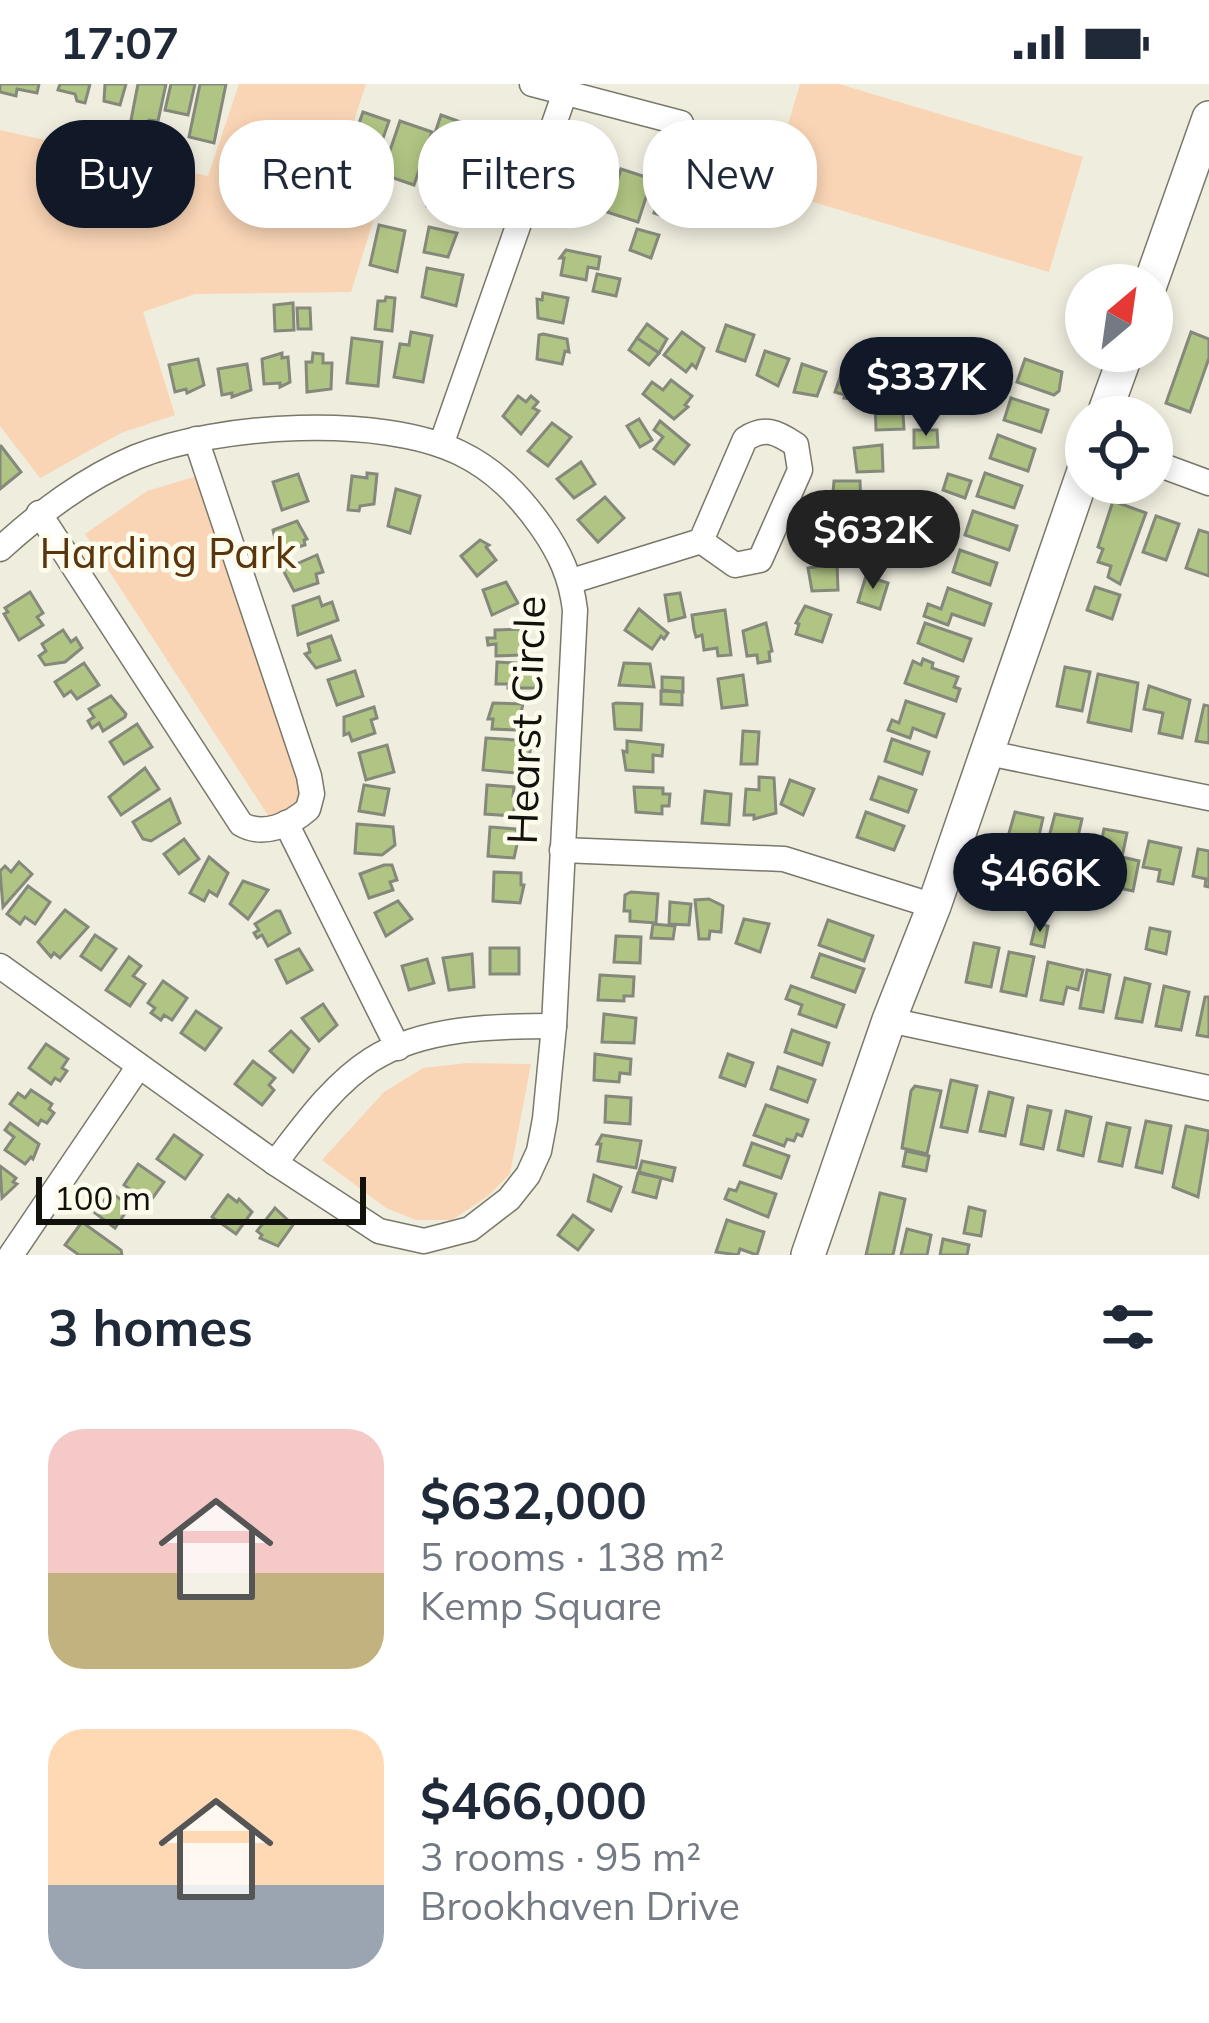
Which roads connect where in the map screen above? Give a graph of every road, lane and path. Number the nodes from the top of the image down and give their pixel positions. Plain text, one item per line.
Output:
1 (532, 84) edge
2 (567, 87) edge
3 (672, 120) edge
4 (1208, 124) edge
5 (1158, 264) edge
6 (196, 439) junction
7 (441, 445) junction
8 (1173, 470) edge
9 (1209, 483) edge
10 (1073, 504) edge
11 (40, 513) junction
12 (701, 541) junction
13 (0, 549) edge
14 (572, 581) junction
15 (988, 753) junction
16 (1209, 798) edge
17 (286, 823) junction
18 (562, 850) junction
19 (934, 906) junction
20 (0, 965) edge
21 (889, 1020) junction
22 (554, 1025) junction
23 (398, 1048) junction
24 (140, 1066) junction
25 (1209, 1088) edge
26 (275, 1162) junction
27 (10, 1255) edge
28 (808, 1255) edge

1 - 2 street
2 - 3 street
2 - 7 street
4 - 5 street
6 - 7 street, Hearst Circle
6 - 11 street, Hearst Circle
6 - 17 street
7 - 14 street, Hearst Circle
8 - 9 street
10 - 15 street
11 - 13 street, Hearst Circle
11 - 17 street
12 - 12 street
12 - 14 street
14 - 18 street, Hearst Circle
15 - 16 street
15 - 19 street
17 - 23 street
18 - 19 street
18 - 22 street, Hearst Circle
19 - 21 street
20 - 24 street, Hearst Circle
21 - 25 street
21 - 28 street
22 - 23 street
22 - 26 street, Hearst Circle
23 - 26 street
24 - 26 street, Hearst Circle
24 - 27 street

